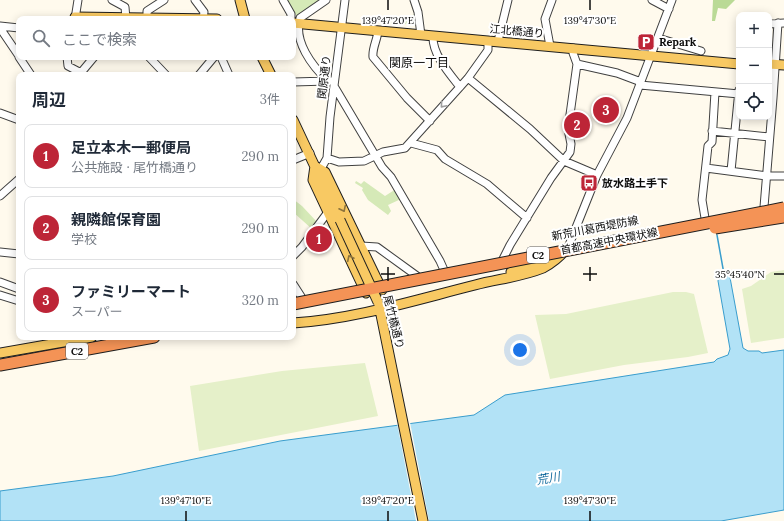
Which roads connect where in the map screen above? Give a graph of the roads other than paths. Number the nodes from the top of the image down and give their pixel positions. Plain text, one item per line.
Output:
1 (78, 0) edge
2 (112, 0) edge
3 (195, 0) edge
4 (240, 0) edge
5 (283, 0) edge
6 (326, 0) edge
7 (345, 0) edge
8 (414, 0) edge
9 (508, 0) edge
10 (552, 0) edge
11 (652, 0) edge
12 (672, 0) edge
13 (161, 1) edge
14 (669, 9) junction
15 (75, 16) edge
16 (126, 16) edge
17 (147, 16) edge
18 (204, 16) edge
19 (244, 16) edge
20 (292, 16) edge
21 (296, 21) edge
22 (296, 22) edge
23 (781, 23) edge
24 (0, 27) edge
25 (16, 28) edge
26 (296, 28) edge
27 (341, 28) junction
28 (378, 31) junction
29 (421, 35) junction
30 (433, 36) junction
31 (658, 38) junction
32 (493, 41) junction
33 (550, 46) junction
34 (573, 48) junction
35 (701, 51) dead end
36 (16, 52) edge
37 (651, 56) junction
38 (21, 60) edge
39 (67, 60) edge
40 (92, 60) edge
41 (152, 60) edge
42 (212, 60) edge
43 (222, 60) edge
44 (264, 60) edge
45 (577, 64) junction
46 (736, 64) edge
47 (776, 65) edge
48 (29, 72) edge
49 (78, 72) edge
50 (83, 72) edge
51 (163, 72) edge
52 (202, 72) edge
53 (227, 72) edge
54 (270, 72) edge
55 (468, 78) junction
56 (296, 82) edge
57 (332, 83) junction
58 (640, 83) junction
59 (460, 87) junction
60 (772, 91) edge
61 (715, 92) junction
62 (736, 93) edge
63 (0, 113) edge
64 (16, 119) edge
65 (736, 120) edge
66 (770, 120) edge
67 (430, 121) junction
68 (296, 127) edge
69 (712, 131) junction
70 (735, 134) junction
71 (769, 137) junction
72 (411, 143) junction
73 (310, 153) junction
74 (376, 156) junction
75 (327, 158) junction
76 (296, 159) edge
77 (564, 161) junction
78 (706, 168) junction
79 (318, 170) junction
80 (731, 171) junction
81 (597, 175) junction
82 (767, 176) junction
83 (784, 176) edge
84 (16, 182) edge
85 (0, 196) edge
86 (784, 204) edge
87 (764, 207) junction
88 (784, 208) edge
89 (328, 212) junction
90 (784, 214) edge
91 (527, 218) junction
92 (705, 218) junction
93 (784, 218) edge
94 (569, 245) junction
95 (361, 246) junction
96 (0, 252) edge
97 (296, 253) edge
98 (16, 254) edge
99 (562, 254) junction
100 (503, 259) junction
101 (444, 270) junction
102 (417, 276) junction
103 (0, 282) edge
104 (381, 286) junction
105 (16, 288) edge
106 (365, 290) junction
107 (0, 295) edge
108 (16, 300) edge
109 (296, 300) edge
110 (296, 306) edge
111 (380, 306) junction
112 (296, 310) edge
113 (296, 322) edge
114 (75, 340) edge
115 (96, 340) edge
116 (117, 340) edge
117 (138, 340) edge
118 (0, 353) edge
119 (0, 358) edge
120 (0, 361) edge
121 (0, 365) edge
122 (423, 521) edge

1 - 15 street
2 - 16 street
3 - 18 street
4 - 19 main road
5 - 20 street
6 - 21 street
7 - 27 street, 関原通り
8 - 29 street
9 - 32 street
10 - 33 street
11 - 14 street
12 - 14 street
13 - 17 street
14 - 31 street
22 - 27 main road, 江北橋通り
23 - 47 street
24 - 25 street
24 - 36 street
26 - 57 street
27 - 28 main road, 江北橋通り
27 - 57 street, 関原通り
28 - 29 main road, 江北橋通り
28 - 67 street
29 - 30 main road, 江北橋通り
30 - 32 main road, 江北橋通り
30 - 59 street
31 - 35 street
31 - 37 street
32 - 33 main road, 江北橋通り
32 - 55 street
33 - 34 main road, 江北橋通り
34 - 37 main road, 江北橋通り
34 - 45 street
37 - 46 main road, 江北橋通り
37 - 58 street
38 - 48 street
39 - 49 street
40 - 50 street
41 - 51 street
42 - 52 street
43 - 53 street
44 - 54 main road
45 - 58 street
45 - 77 street
47 - 60 street
55 - 59 street
55 - 77 street
56 - 57 street
57 - 74 street
57 - 75 street, 関原通り
58 - 61 street
58 - 81 street
59 -> 67 street
61 - 62 street
61 - 69 street
63 - 64 street
65 - 70 street
66 - 71 street
67 - 72 street
68 - 73 main road, 尾竹橋通り
69 - 70 street
69 - 78 street
70 - 71 street
70 - 80 street
71 - 82 street
72 - 74 street
72 - 91 street
73 - 76 street
73 - 79 main road, 尾竹橋通り
74 - 75 street
74 - 101 street
75 - 79 street
77 - 81 street
77 - 91 street
78 - 80 street
78 - 92 street
79 - 89 main road
79 -> 95 main road
79 - 111 main road, 尾竹橋通り, bridge
80 - 82 street
81 - 94 street
82 - 83 street
82 - 87 street
84 - 85 street
86 - 87 main road, 新荒川葛西堤防線
87 - 92 main road, 新荒川葛西堤防線
88 - 109 highway, 首都高速中央環状線 / C2, bridge
89 - 97 street
106 -> 89 main road
90 - 99 main road, 新荒川葛西堤防線
91 - 100 street
92 - 94 main road, 新荒川葛西堤防線
93 - 112 highway, 首都高速中央環状線 / C2, bridge
94 - 99 main road
94 - 100 main road, 新荒川葛西堤防線
95 - 102 street
95 - 104 main road
96 - 98 street
99 - 104 main road, 新荒川葛西堤防線
99 - 111 main road
100 - 101 main road, 新荒川葛西堤防線
101 - 102 main road, 新荒川葛西堤防線
102 - 104 main road, 新荒川葛西堤防線
103 - 105 street
104 - 106 main road, 新荒川葛西堤防線
106 - 109 main road, 新荒川葛西堤防線
106 - 110 main road, 新荒川葛西堤防線
107 - 108 street
111 - 113 main road
111 - 122 main road, 尾竹橋通り
114 - 118 main road
115 - 119 highway, C2
116 - 120 main road
117 - 121 highway, C2

